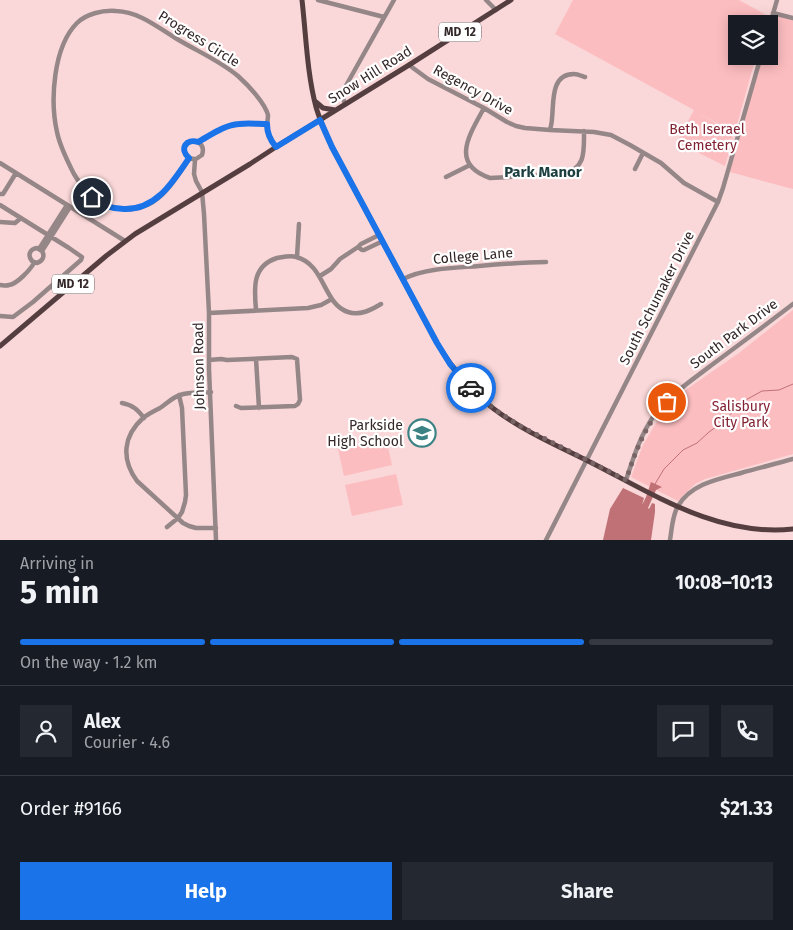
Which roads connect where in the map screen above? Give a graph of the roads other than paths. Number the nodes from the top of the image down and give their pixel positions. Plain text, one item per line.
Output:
1 (302, 0) edge
2 (318, 0) edge
3 (394, 0) edge
4 (486, 0) edge
5 (511, 0) edge
6 (777, 0) edge
7 (496, 10) junction
8 (773, 13) joint
9 (384, 17) junction
10 (793, 18) edge
11 (409, 65) junction
12 (758, 65) edge
13 (585, 77) dead end
14 (315, 101) junction
15 (345, 104) junction
16 (484, 108) junction
17 (335, 110) junction
18 (320, 120) junction
19 (267, 124) junction
20 (550, 130) junction
21 (584, 131) junction
22 (198, 142) junction
23 (276, 147) junction
24 (644, 153) junction
25 (192, 159) junction
26 (0, 163) edge
27 (470, 165) junction
28 (635, 169) dead end
29 (16, 173) junction
30 (446, 177) dead end
31 (202, 192) junction
32 (0, 194) edge
33 (718, 202) junction
34 (0, 205) edge
35 (68, 206) junction
36 (21, 218) junction
37 (0, 222) edge
38 (300, 224) dead end
39 (379, 235) junction
40 (50, 236) junction
41 (124, 241) junction
42 (383, 241) junction
43 (358, 248) junction
44 (41, 250) junction
45 (297, 257) junction
46 (546, 262) dead end
47 (34, 263) junction
48 (320, 276) junction
49 (403, 279) junction
50 (0, 285) edge
51 (332, 299) junction
52 (381, 304) dead end
53 (793, 304) edge
54 (256, 310) junction
55 (209, 313) junction
56 (0, 316) edge
57 (0, 346) edge
58 (256, 359) junction
59 (209, 360) junction
60 (211, 392) junction
61 (179, 395) junction
62 (122, 403) dead end
63 (236, 406) dead end
64 (259, 408) junction
65 (144, 418) junction
66 (793, 459) edge
67 (587, 461) junction
68 (626, 480) junction
69 (678, 507) junction
70 (178, 518) junction
71 (167, 527) dead end
72 (216, 528) junction
73 (793, 530) edge
74 (216, 540) edge
75 (546, 540) edge
76 (670, 540) edge

1 - 14 main road
2 - 9 street
3 - 9 street
4 - 7 street
5 - 7 main road, Snow Hill Road / MD 12
6 - 8 street
7 - 11 main road, Snow Hill Road / MD 12
8 - 10 street
9 - 15 street
11 - 15 main road, Snow Hill Road / MD 12
11 - 16 street, Regency Drive
12 - 33 street, South Schumaker Drive
13 - 20 street
14 - 17 main road
14 - 18 main road
15 - 17 main road, Snow Hill Road / MD 12
16 - 20 street, Regency Drive
16 - 27 street
17 - 18 main road, Snow Hill Road / MD 12
18 - 23 main road, Snow Hill Road / MD 12
18 - 39 main road
19 - 22 street, Progress Circle
19 - 23 street, Progress Circle
19 - 25 street, Progress Circle
20 - 21 street, Regency Drive
21 - 24 street, Regency Drive
21 - 27 street
22 - 25 street, Progress Circle
22 - 25 street, Progress Circle
23 - 31 main road, Snow Hill Road / MD 12
24 - 28 street
24 - 33 street, Regency Drive
25 - 31 street, Johnson Road
26 - 29 street
27 - 30 street
29 - 32 street
29 - 35 street
31 - 41 main road, Snow Hill Road / MD 12
31 - 55 street, Johnson Road
33 - 67 street, South Schumaker Drive
34 - 36 street
35 - 40 street
35 - 41 street
36 - 37 street
36 - 40 street
38 - 45 street
39 - 42 main road
39 - 43 street
40 - 44 street
40 - 56 street
41 - 57 main road, Snow Hill Road / MD 12
42 - 43 street
42 - 49 main road
43 - 48 street
44 - 47 street
44 - 47 street
45 - 48 street
45 - 54 street
46 - 49 street, College Lane
47 - 50 street
48 - 51 street
49 - 67 main road
51 - 52 street
51 - 54 street
53 - 68 street, South Park Drive
54 - 55 street
55 - 59 street, Johnson Road
58 - 59 street
58 - 64 street
58 - 64 street
59 - 60 street, Johnson Road
60 - 61 street
60 - 72 street, Johnson Road
61 - 65 street
61 - 70 street
62 - 65 street
63 - 64 street
65 - 70 street
66 - 69 street
67 - 68 main road
67 - 75 street, South Schumaker Drive
68 - 69 main road
69 - 73 main road
69 - 76 street
70 - 71 street
70 - 72 street
72 - 74 street, Johnson Road

